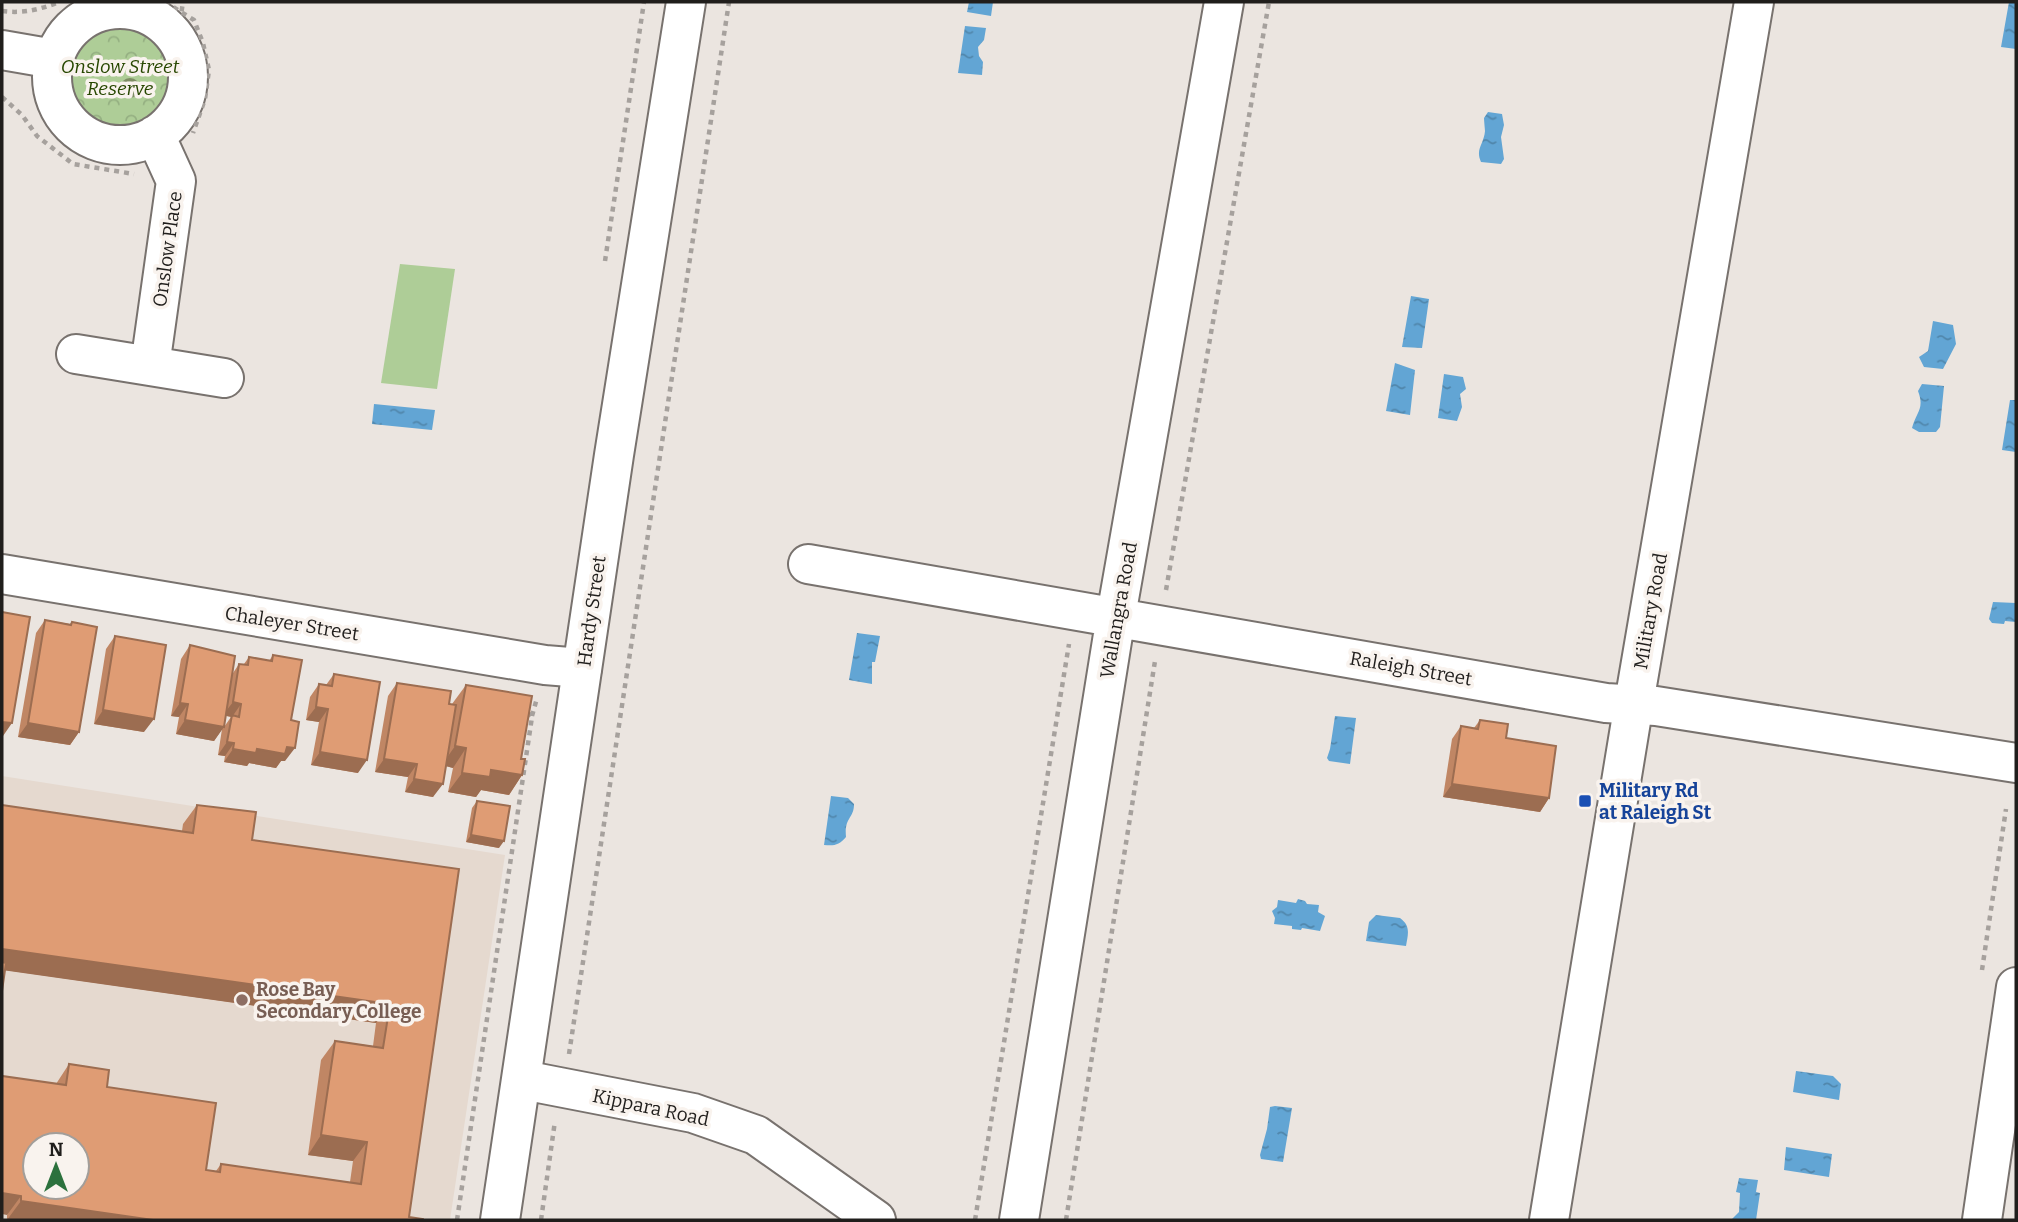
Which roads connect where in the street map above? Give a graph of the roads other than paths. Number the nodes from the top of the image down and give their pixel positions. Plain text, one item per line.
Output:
1 (686, 2) edge
2 (1224, 2) edge
3 (1754, 2) edge
4 (2, 50) edge
5 (54, 58) junction
6 (161, 150) junction
7 (76, 354) dead end
8 (150, 366) junction
9 (224, 378) dead end
10 (808, 564) dead end
11 (2, 575) edge
12 (1116, 616) junction
13 (582, 668) junction
14 (1634, 703) junction
15 (2016, 763) edge
16 (2016, 987) edge
17 (523, 1080) junction
18 (500, 1220) edge
19 (876, 1220) edge
20 (1019, 1220) edge
21 (1549, 1220) edge
22 (1982, 1220) edge

1 - 13 street, Hardy Street
2 - 12 street, Wallangra Road
3 - 14 street, Military Road
4 - 5 street
5 - 6 street
5 - 6 street
6 - 8 street, Onslow Place
7 - 8 street
8 - 9 street
10 - 12 street, Raleigh Street
11 - 13 street, Chaleyer Street
12 - 14 street, Raleigh Street
12 - 20 street, Wallangra Road
13 - 17 street, Hardy Street
14 - 15 street, Raleigh Street
14 - 21 street, Military Road
16 - 22 street
17 - 18 street, Hardy Street
17 - 19 street, Kippara Road

